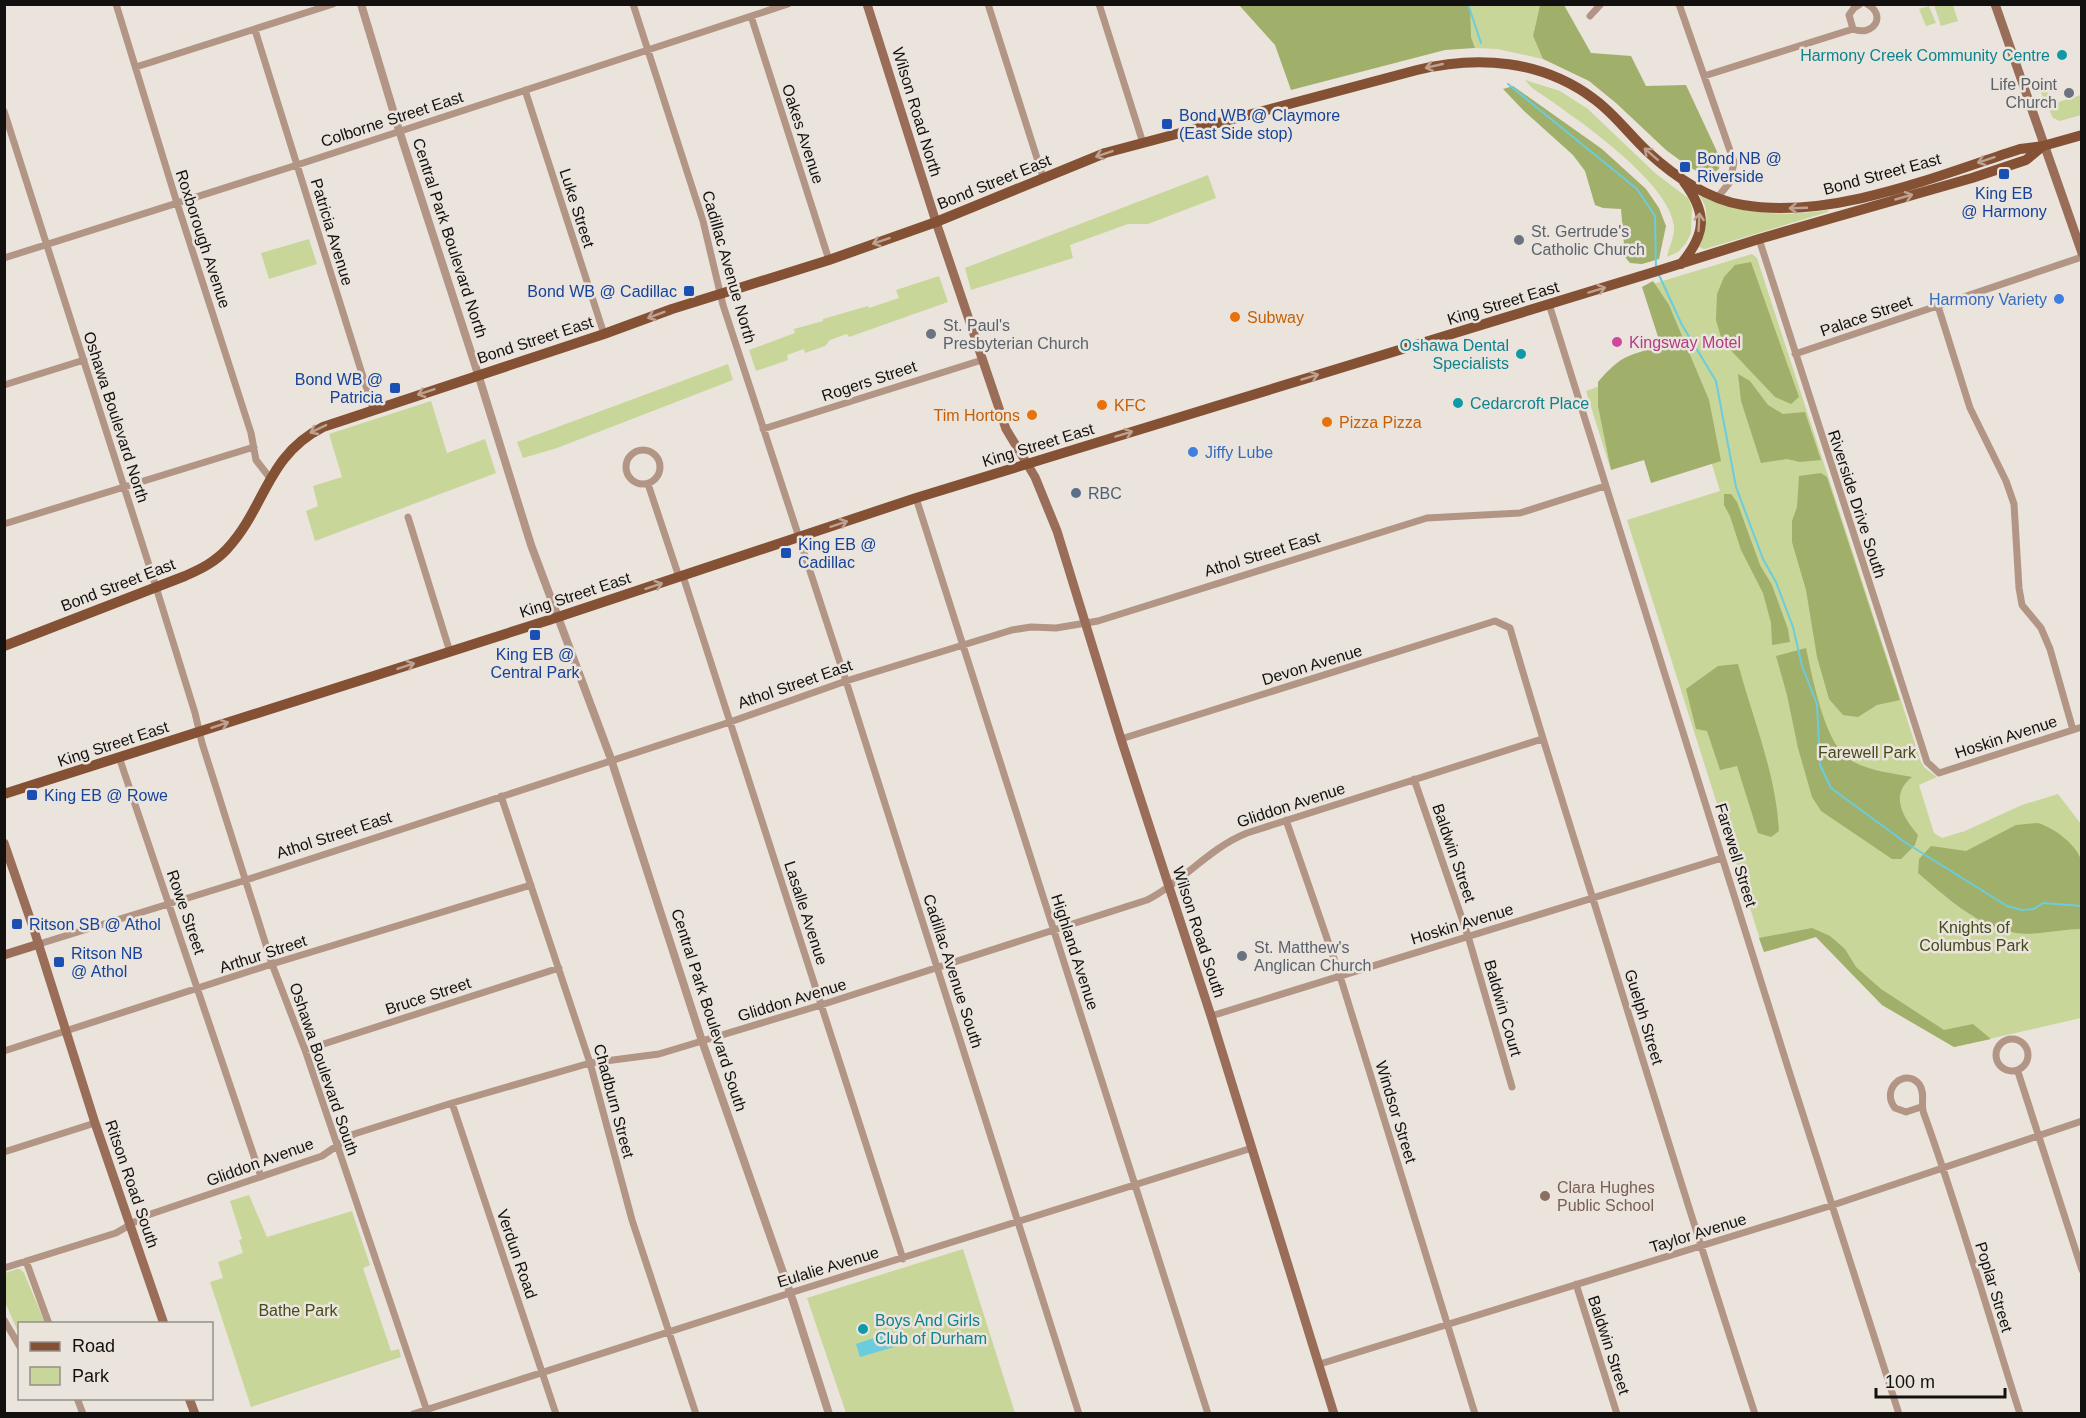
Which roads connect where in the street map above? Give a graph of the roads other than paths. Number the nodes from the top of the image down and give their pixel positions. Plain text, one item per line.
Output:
1 (116, 4) edge
2 (333, 4) edge
3 (361, 4) edge
4 (633, 4) edge
5 (788, 4) edge
6 (867, 4) edge
7 (988, 4) edge
8 (1099, 4) edge
9 (1601, 4) edge
10 (1679, 4) edge
11 (1860, 4) edge
12 (1867, 4) edge
13 (1995, 4) edge
14 (751, 16) junction
15 (1590, 16) dead end
16 (1853, 28) junction
17 (255, 30) junction
18 (648, 50) junction
19 (136, 67) junction
20 (1704, 76) junction
21 (525, 90) junction
22 (4, 111) edge
23 (399, 130) junction
24 (2082, 135) edge
25 (1143, 143) junction
26 (2043, 146) junction
27 (297, 165) junction
28 (1043, 177) junction
29 (1681, 179) junction
30 (1717, 198) junction
31 (177, 203) junction
32 (936, 222) junction
33 (1759, 238) junction
34 (46, 244) junction
35 (2082, 255) edge
36 (4, 258) edge
37 (829, 260) junction
38 (1676, 266) junction
39 (721, 293) junction
40 (1549, 304) junction
41 (1938, 306) junction
42 (604, 334) junction
43 (1795, 354) junction
44 (84, 360) junction
45 (982, 360) junction
46 (478, 374) junction
47 (4, 386) edge
48 (373, 409) junction
49 (763, 429) junction
50 (254, 447) junction
51 (1028, 464) junction
52 (270, 478) junction
53 (648, 484) junction
54 (1605, 486) junction
55 (124, 487) junction
56 (916, 498) junction
57 (408, 517) dead end
58 (4, 524) edge
59 (798, 538) junction
60 (681, 577) junction
61 (156, 587) junction
62 (558, 617) junction
63 (1085, 623) junction
64 (1510, 628) joint
65 (964, 645) junction
66 (4, 646) edge
67 (450, 652) junction
68 (846, 681) junction
69 (730, 722) junction
70 (2082, 727) edge
71 (2073, 730) junction
72 (199, 732) junction
73 (1120, 739) junction
74 (1542, 739) junction
75 (119, 757) junction
76 (611, 759) junction
77 (1938, 772) joint
78 (1414, 779) junction
79 (4, 794) edge
80 (501, 796) junction
81 (1286, 820) junction
82 (4, 843) edge
83 (1722, 858) junction
84 (246, 880) junction
85 (531, 885) junction
86 (1168, 887) junction
87 (1593, 897) junction
88 (169, 902) junction
89 (1054, 930) junction
90 (1468, 936) junction
91 (39, 944) junction
92 (4, 955) edge
93 (273, 964) junction
94 (560, 968) junction
95 (938, 968) junction
96 (1340, 976) junction
97 (198, 989) junction
98 (821, 1005) junction
99 (1211, 1016) junction
100 (67, 1032) junction
101 (702, 1041) junction
102 (305, 1050) junction
103 (4, 1052) edge
104 (590, 1063) junction
105 (2018, 1072) junction
106 (1512, 1087) dead end
107 (452, 1103) junction
108 (1921, 1107) junction
109 (2082, 1121) edge
110 (95, 1124) junction
111 (2038, 1137) junction
112 (336, 1146) junction
113 (1252, 1148) junction
114 (4, 1152) edge
115 (1943, 1169) junction
116 (261, 1178) junction
117 (1136, 1185) junction
118 (1833, 1205) junction
119 (1019, 1221) junction
120 (131, 1224) junction
121 (1700, 1247) junction
122 (903, 1259) junction
123 (26, 1261) junction
124 (4, 1268) edge
125 (2082, 1270) edge
126 (1576, 1284) junction
127 (790, 1293) junction
128 (4, 1320) edge
129 (49, 1322) edge
130 (164, 1322) edge
131 (1447, 1326) junction
132 (669, 1332) junction
133 (18, 1344) edge
134 (1320, 1364) junction
135 (542, 1372) junction
136 (428, 1411) edge
137 (413, 1413) edge
138 (556, 1413) edge
139 (696, 1413) edge
140 (829, 1413) edge
141 (1079, 1413) edge
142 (1208, 1413) edge
143 (1334, 1413) edge
144 (1475, 1413) edge
145 (1617, 1413) edge
146 (1755, 1413) edge
147 (1899, 1413) edge
148 (2020, 1413) edge

1 - 19 street, Roxborough Avenue
2 - 17 street
3 - 23 street, Central Park Boulevard North
4 - 18 street, Cadillac Avenue North
5 - 14 street, Colborne Street East
6 - 32 main road, Wilson Road North
7 - 28 street
8 - 25 street
9 - 15 street
10 - 20 street
11 - 16 street
12 - 16 street
13 - 26 main road
14 - 18 street, Colborne Street East
14 - 37 street, Oakes Avenue
16 - 20 street
17 - 19 street
17 - 27 street, Patricia Avenue
18 - 21 street, Colborne Street East
18 - 39 street, Cadillac Avenue North
19 - 31 street, Roxborough Avenue
20 - 30 street
21 - 23 street, Colborne Street East
21 - 42 street, Luke Street
22 - 34 street, Oshawa Boulevard North
23 - 27 street, Colborne Street East
23 - 46 street, Central Park Boulevard North
24 - 26 main road, King Street East
25 -> 28 main road, Bond Street East
29 -> 25 main road, Bond Street East
26 -> 30 main road, Bond Street East
33 -> 26 main road, King Street East
26 - 35 main road
27 - 31 street, Colborne Street East
27 - 48 street, Patricia Avenue
28 - 32 main road, Bond Street East
29 - 30 main road, Bond Street East
38 -> 29 main road
31 - 34 street, Colborne Street East
31 - 50 street, Roxborough Avenue
32 -> 37 main road, Bond Street East
32 - 45 main road, Wilson Road North
33 - 38 main road, King Street East
33 - 43 street, Riverside Drive South
34 - 36 street, Colborne Street East
34 - 44 street, Oshawa Boulevard North
35 - 41 street, Palace Street
37 - 39 main road, Bond Street East
40 -> 38 main road, King Street East
39 -> 42 main road, Bond Street East
39 - 49 street, Cadillac Avenue North
51 -> 40 main road, King Street East
40 - 54 street, Farewell Street
41 - 43 street, Palace Street
41 - 71 street
42 - 46 main road, Bond Street East
43 - 77 street, Riverside Drive South
44 - 47 street
44 - 55 street, Oshawa Boulevard North
45 - 49 street, Rogers Street
45 - 51 main road, Wilson Road North
46 -> 48 main road, Bond Street East
46 - 62 street, Central Park Boulevard North
48 -> 52 main road, Bond Street East
49 - 59 street, Cadillac Avenue North
50 - 52 street, Roxborough Avenue
50 - 55 street
51 - 56 main road, King Street East
51 - 63 main road, Wilson Road South
52 - 61 main road, Bond Street East
53 - 53 street
53 - 60 street, Lasalle Avenue
54 - 63 street, Athol Street East
54 - 83 street, Farewell Street
55 - 58 street
55 - 61 street, Oshawa Boulevard North
59 -> 56 main road, King Street East
56 - 65 street, Highland Avenue
57 - 67 street
59 - 60 main road, King Street East
59 - 68 street, Cadillac Avenue South
62 -> 60 main road, King Street East
60 - 69 street, Lasalle Avenue
61 - 66 main road, Bond Street East
61 - 72 street, Oshawa Boulevard North
62 - 67 main road, King Street East
62 - 76 street, Central Park Boulevard South
63 - 65 street, Athol Street East
63 - 73 main road, Wilson Road South
64 - 73 street, Devon Avenue
64 - 74 street, Guelph Street
65 - 68 street, Athol Street East
65 - 89 street, Highland Avenue
72 -> 67 main road, King Street East
68 - 69 street, Athol Street East
68 - 95 street, Cadillac Avenue South
69 - 76 street, Athol Street East
69 - 98 street, Lasalle Avenue
70 - 71 street, Hoskin Avenue
71 - 77 street, Hoskin Avenue
72 - 75 main road, King Street East
72 - 84 street, Oshawa Boulevard South
73 - 86 main road, Wilson Road South
74 - 78 street, Gliddon Avenue
74 - 87 street, Guelph Street
75 - 79 main road, King Street East
75 - 88 street, Rowe Street
76 - 80 street, Athol Street East
76 - 101 street, Central Park Boulevard South
78 - 81 street, Gliddon Avenue
78 - 90 street, Baldwin Street
80 - 84 street, Athol Street East
80 - 85 street, Chadburn Street
81 - 86 street, Gliddon Avenue
81 - 96 street, Windsor Street
82 - 91 main road, Ritson Road South
83 - 87 street, Hoskin Avenue
83 - 118 street, Farewell Street
84 - 88 street, Athol Street East
84 - 93 street, Oshawa Boulevard South
85 - 93 street, Arthur Street
85 - 94 street, Chadburn Street
86 - 89 street, Gliddon Avenue
86 - 99 main road, Wilson Road South
87 - 90 street, Hoskin Avenue
87 - 121 street, Guelph Street
88 - 91 street, Athol Street East
88 - 97 street, Rowe Street
89 - 95 street, Gliddon Avenue
89 - 117 street, Highland Avenue
90 - 96 street, Hoskin Avenue
90 - 106 street, Baldwin Court
91 - 92 main road, Athol Street East
91 - 100 main road, Ritson Road South
93 - 97 street, Arthur Street
93 - 102 street, Oshawa Boulevard South
94 - 102 street, Bruce Street
94 - 104 street, Chadburn Street
95 - 98 street, Gliddon Avenue
95 - 119 street, Cadillac Avenue South
96 - 99 street, Hoskin Avenue
96 - 131 street, Windsor Street
97 - 100 street, Arthur Street
97 - 116 street, Rowe Street
98 - 101 street, Gliddon Avenue
98 - 122 street, Lasalle Avenue
99 - 113 main road, Wilson Road South
100 - 103 street, Arthur Street
100 - 110 main road, Ritson Road South
101 - 104 street, Gliddon Avenue
101 - 127 street, Central Park Boulevard South
102 - 112 street, Oshawa Boulevard South
104 - 107 street, Gliddon Avenue
104 - 132 street, Chadburn Street
105 - 105 street
105 - 111 street
107 - 112 street, Gliddon Avenue
107 - 135 street, Verdun Road
108 - 108 street
108 - 115 street, Poplar Street
109 - 111 street, Taylor Avenue
110 - 114 street
110 - 120 main road, Ritson Road South
111 - 115 street, Taylor Avenue
111 - 125 street
112 - 116 street, Gliddon Avenue
112 - 136 street, Oshawa Boulevard South
113 - 117 street, Eulalie Avenue
113 - 134 main road, Wilson Road South
115 - 118 street, Taylor Avenue
115 - 148 street, Poplar Street
116 - 120 street, Gliddon Avenue
117 - 119 street, Eulalie Avenue
117 - 142 street, Highland Avenue
118 - 121 street, Taylor Avenue
118 - 147 street, Farewell Street
119 - 122 street, Eulalie Avenue
119 - 141 street, Cadillac Avenue South
120 - 123 street, Gliddon Avenue
120 - 130 main road, Ritson Road South
121 - 126 street, Taylor Avenue
121 - 146 street, Guelph Street
122 - 127 street, Eulalie Avenue
123 - 124 street, Gliddon Avenue
123 - 129 street
126 - 131 street, Taylor Avenue
126 - 145 street, Baldwin Street
127 - 132 street, Eulalie Avenue
127 - 140 street, Central Park Boulevard South
128 - 133 street
131 - 134 street, Taylor Avenue
131 - 144 street, Windsor Street
132 - 135 street, Eulalie Avenue
132 - 139 street, Chadburn Street
134 - 143 main road, Wilson Road South
135 - 136 street, Eulalie Avenue
135 - 138 street, Verdun Road
136 - 137 street, Eulalie Avenue

